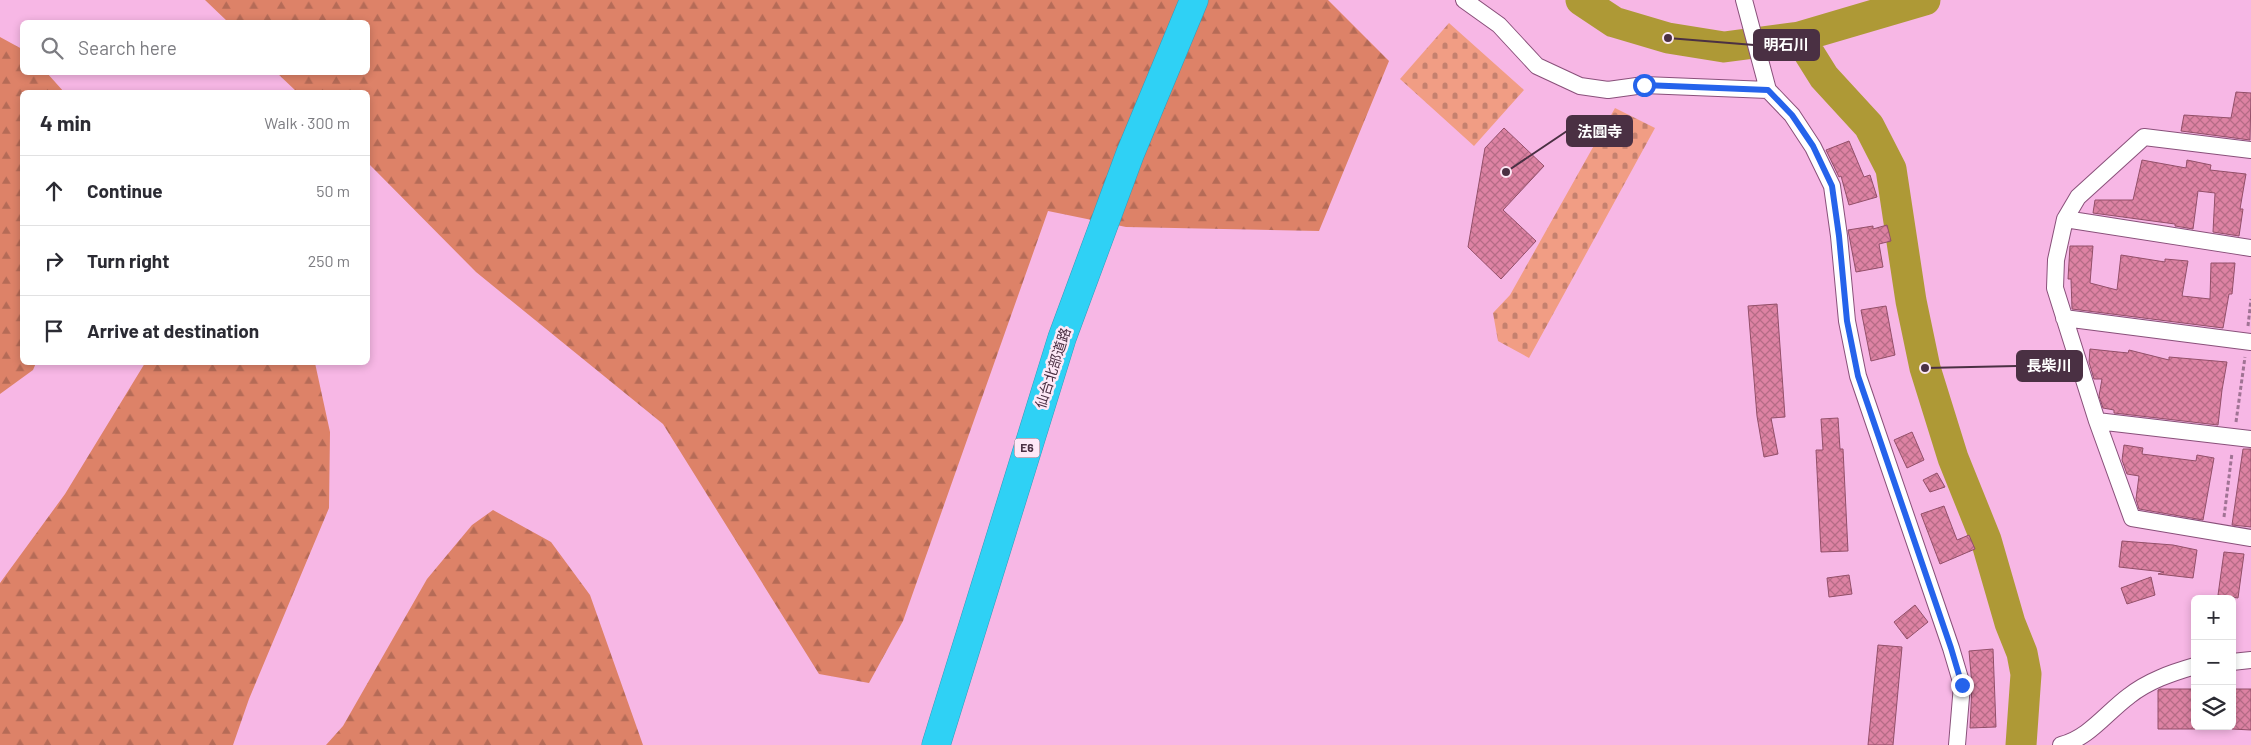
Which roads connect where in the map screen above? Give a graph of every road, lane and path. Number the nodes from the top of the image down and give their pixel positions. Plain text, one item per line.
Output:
1 (1194, 0) edge
2 (1464, 0) edge
3 (1746, 7) edge
4 (1768, 90) junction
5 (2251, 150) edge
6 (2065, 219) junction
7 (2251, 248) edge
8 (2251, 299) edge
9 (2064, 318) junction
10 (2249, 342) edge
11 (2097, 421) junction
12 (2234, 436) junction
13 (2251, 439) edge
14 (2221, 534) junction
15 (2251, 538) edge
16 (2251, 660) edge
17 (2236, 662) edge
18 (2191, 667) edge
19 (2066, 744) edge
20 (936, 745) edge
21 (1957, 745) edge

1 - 20 highway, 仙台北部道路 / E6
2 - 4 street
3 - 4 street
4 - 21 street
5 - 6 street
6 - 7 street
6 - 9 street
8 - 10 path
9 - 10 street
9 - 11 street
10 - 12 path
11 - 12 street
11 - 14 street
12 - 13 street
12 - 14 path
14 - 15 street
16 - 17 street
18 - 19 street

